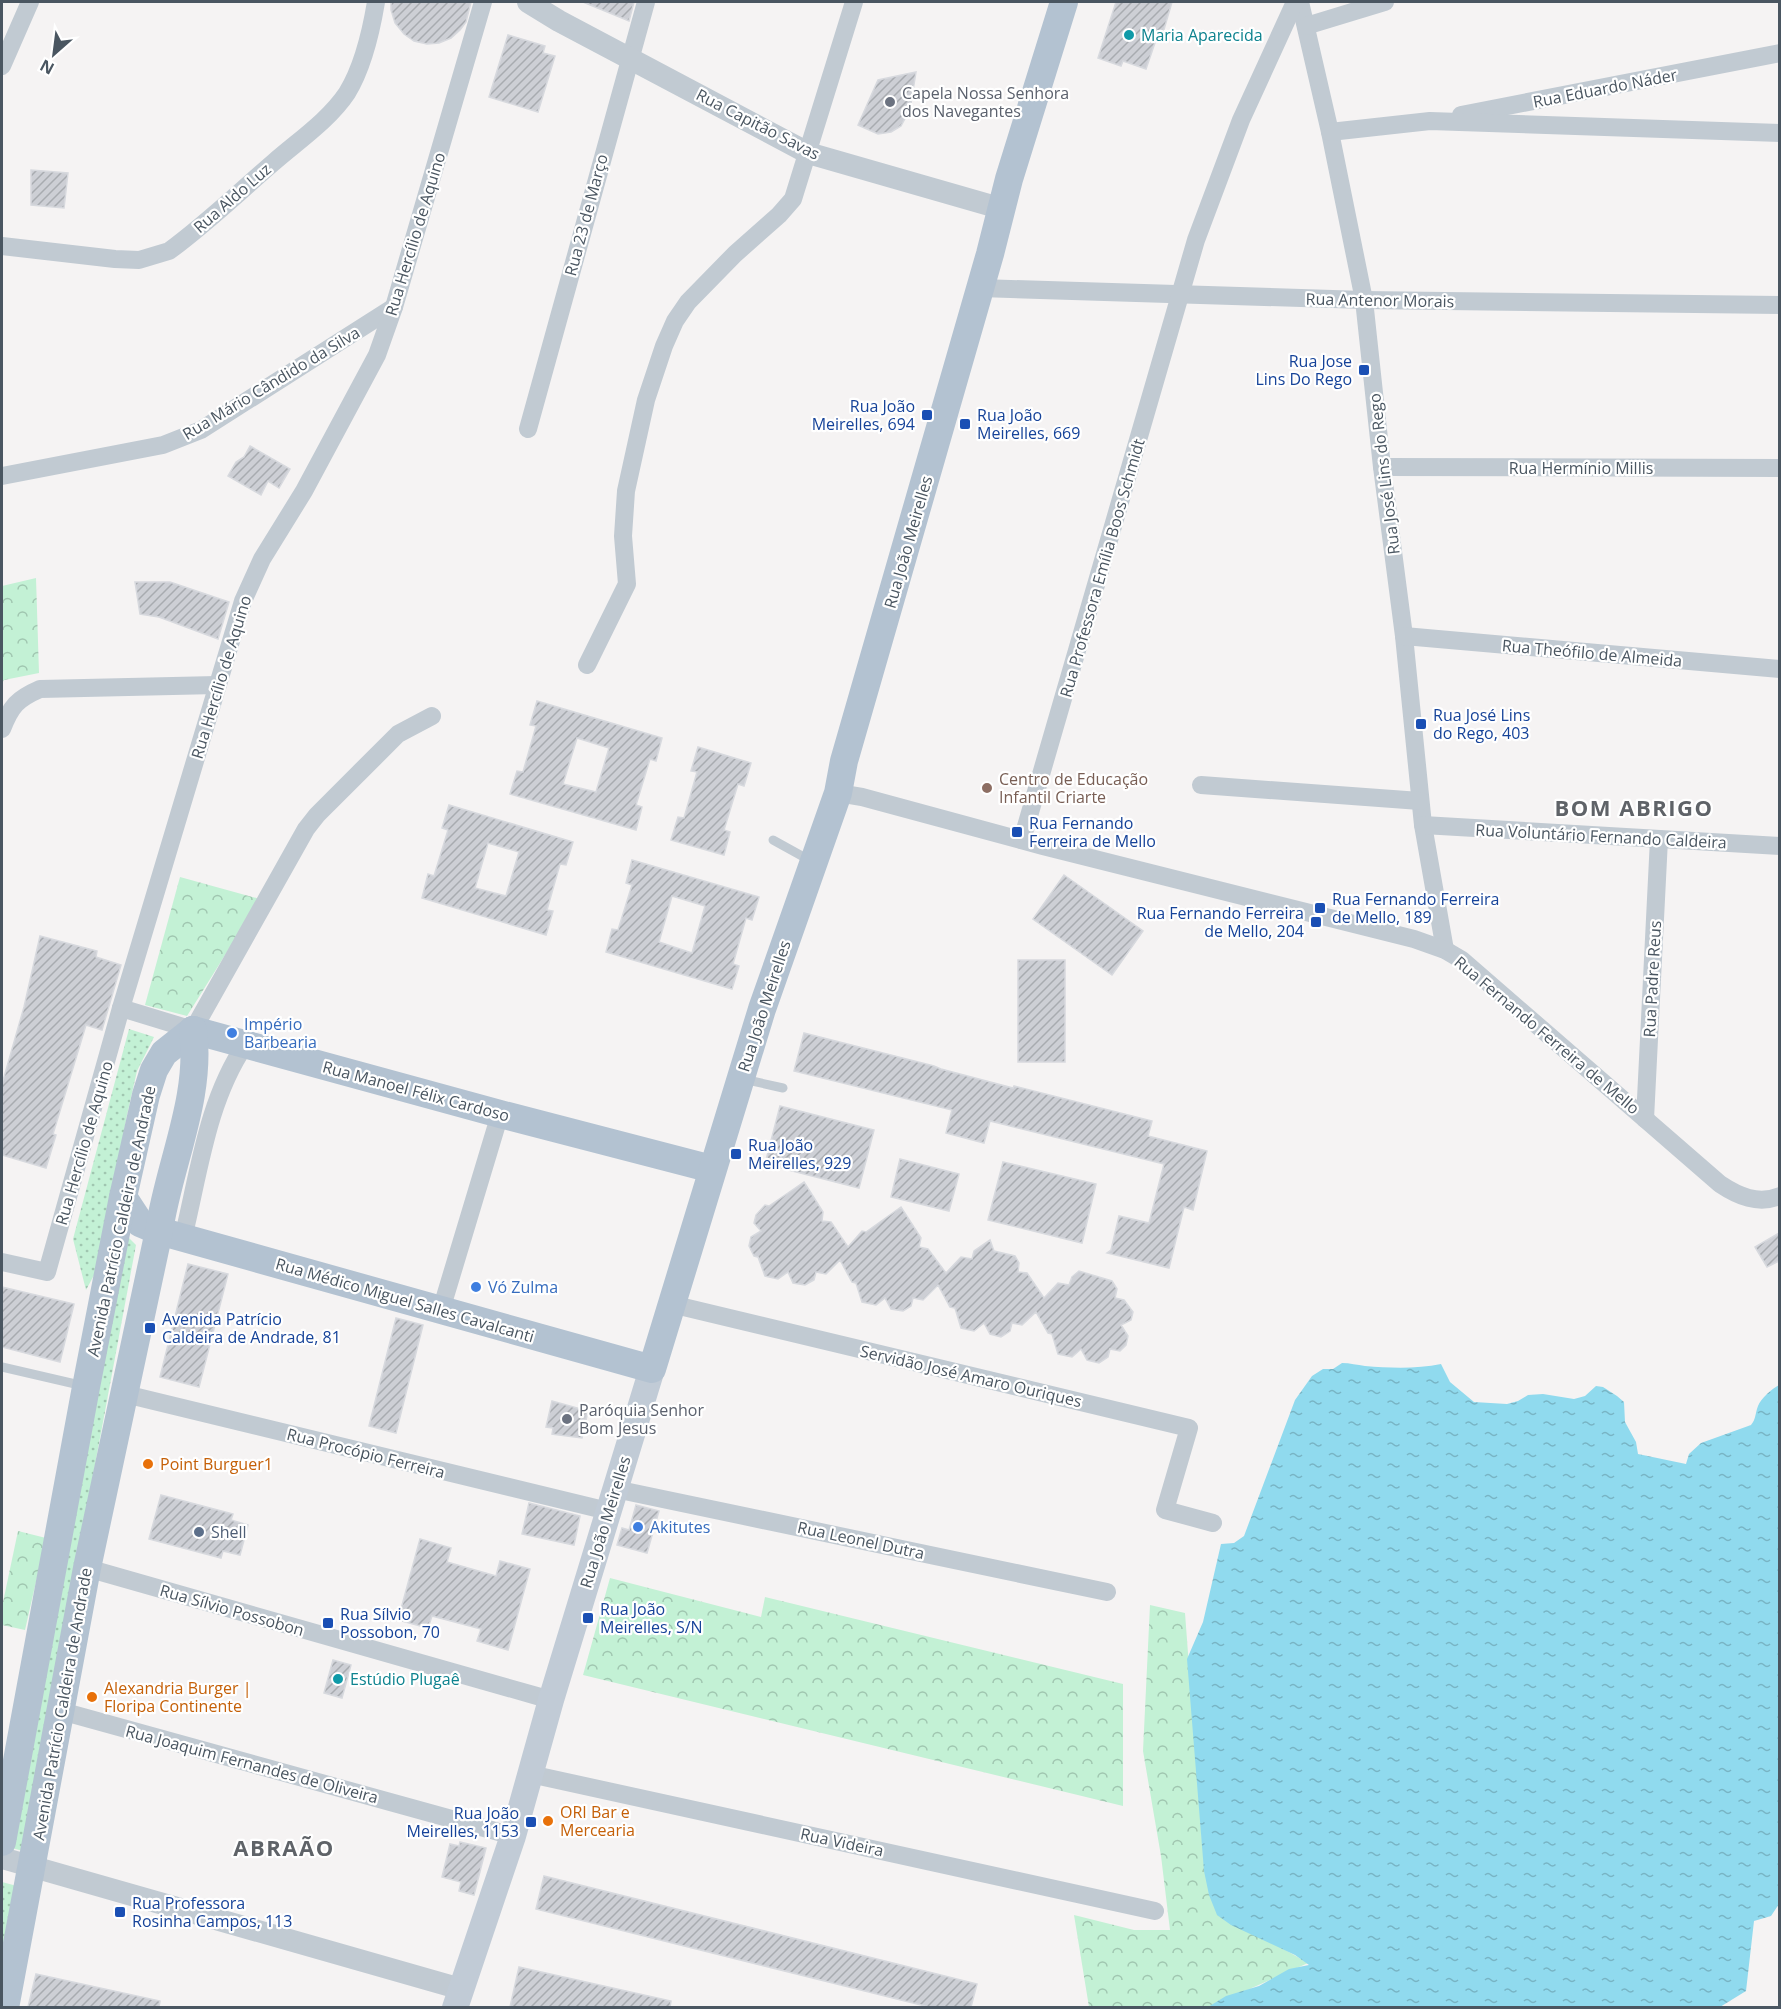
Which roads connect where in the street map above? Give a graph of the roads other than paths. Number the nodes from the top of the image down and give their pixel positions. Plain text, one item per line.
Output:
1 (30, 2) edge
2 (376, 2) edge
3 (483, 2) edge
4 (528, 2) edge
5 (646, 2) edge
6 (854, 2) edge
7 (1064, 2) edge
8 (1294, 2) edge
9 (1300, 2) edge
10 (1385, 2) edge
11 (1306, 26) junction
12 (1779, 53) edge
13 (629, 57) junction
14 (2, 66) edge
15 (1430, 121) junction
16 (1330, 132) junction
17 (1779, 133) edge
18 (808, 153) junction
19 (1003, 209) junction
20 (2, 246) edge
21 (980, 288) junction
22 (1181, 296) junction
23 (1364, 300) junction
24 (1779, 304) edge
25 (394, 307) junction
26 (528, 429) dead end
27 (1382, 467) junction
28 (1779, 468) edge
29 (2, 476) edge
30 (1404, 636) junction
31 (587, 665) dead end
32 (1779, 669) edge
33 (217, 685) junction
34 (432, 716) dead end
35 (2, 729) edge
36 (1202, 785) dead end
37 (838, 793) junction
38 (1420, 801) junction
39 (1423, 825) junction
40 (1659, 839) junction
41 (773, 840) dead end
42 (1022, 840) junction
43 (1779, 846) edge
44 (814, 862) junction
45 (1445, 950) junction
46 (122, 1008) junction
47 (193, 1030) junction
48 (245, 1045) junction
49 (741, 1078) junction
50 (783, 1088) dead end
51 (500, 1114) junction
52 (1645, 1119) junction
53 (712, 1169) junction
54 (1779, 1196) edge
55 (123, 1197) junction
56 (171, 1234) junction
57 (2, 1262) edge
58 (671, 1304) junction
59 (441, 1310) junction
60 (2, 1367) edge
61 (652, 1369) junction
62 (86, 1387) junction
63 (124, 1394) junction
64 (611, 1500) junction
65 (1213, 1522) dead end
66 (87, 1568) junction
67 (1107, 1592) dead end
68 (551, 1700) junction
69 (61, 1712) junction
70 (530, 1774) junction
71 (513, 1836) junction
72 (2, 1842) edge
73 (2, 1858) edge
74 (32, 1867) junction
75 (1155, 1911) dead end
76 (458, 1998) edge
77 (5, 2007) edge

1 - 14 street
2 - 20 street, Rua Aldo Luz
3 - 25 street, Rua Hercílio de Aquino
4 - 13 street, Rua Capitão Savas
5 - 13 street, Rua 23 de Março
6 - 18 street
7 - 19 main road, Rua João Meirelles
8 - 22 street, Rua Professora Emília Boos Schmidt
9 - 11 street, Rua José Lins do Rego
10 - 11 street
11 - 16 street, Rua José Lins do Rego
12 - 15 street, Rua Eduardo Náder
13 - 18 street, Rua Capitão Savas
13 - 26 street, Rua 23 de Março
15 - 16 street, Rua Eduardo Náder
15 - 17 street, Rua Eduardo Náder
16 - 23 street, Rua José Lins do Rego
18 - 19 street, Rua Capitão Savas
18 - 31 street
19 - 21 main road, Rua João Meirelles
21 - 22 street, Rua Antenor Morais
21 - 37 main road, Rua João Meirelles
22 - 23 street, Rua Antenor Morais
22 - 42 street, Rua Professora Emília Boos Schmidt
23 - 24 street, Rua Antenor Morais
23 - 27 street, Rua José Lins do Rego
25 - 29 street, Rua Mário Cândido da Silva
25 - 33 street, Rua Hercílio de Aquino
27 - 28 street, Rua Hermínio Millis
27 - 30 street, Rua José Lins do Rego
30 - 32 street, Rua Theófilo de Almeida
30 - 38 street, Rua José Lins do Rego
33 - 35 street
33 - 46 street, Rua Hercílio de Aquino
34 - 47 street
36 - 38 street
37 - 42 street, Rua Fernando Ferreira de Mello
37 - 44 main road, Rua João Meirelles
38 - 39 street, Rua José Lins do Rego
39 - 40 street, Rua Voluntário Fernando Caldeira
39 - 45 street, Rua José Lins do Rego
40 - 43 street, Rua Voluntário Fernando Caldeira
40 - 52 street, Rua Padre Reus
41 - 44 lane
42 - 45 street, Rua Fernando Ferreira de Mello
44 - 49 main road, Rua João Meirelles
45 - 52 street, Rua Fernando Ferreira de Mello
46 - 47 street, Rua Manoel Félix Cardoso
46 - 57 street, Rua Hercílio de Aquino
47 - 48 main road, Rua Manoel Félix Cardoso
47 - 55 main road, Avenida Patrício Caldeira de Andrade
47 - 56 main road, Avenida Patrício Caldeira de Andrade
48 - 51 main road, Rua Manoel Félix Cardoso
48 - 56 street
49 - 50 lane
49 - 53 main road, Rua João Meirelles
51 - 53 main road, Rua Manoel Félix Cardoso
51 - 59 street
52 - 54 street, Rua Fernando Ferreira de Mello
53 - 58 main road, Rua João Meirelles
55 - 56 main road, Rua Médico Miguel Salles Cavalcanti
55 - 62 main road, Avenida Patrício Caldeira de Andrade
56 - 59 main road, Rua Médico Miguel Salles Cavalcanti
56 - 63 main road, Avenida Patrício Caldeira de Andrade
58 - 61 main road, Rua João Meirelles
58 - 65 street, Servidão José Amaro Ouriques
59 - 61 main road, Rua Médico Miguel Salles Cavalcanti
60 - 62 lane
61 - 64 main road, Rua João Meirelles
62 - 72 main road, Avenida Patrício Caldeira de Andrade
63 - 64 street, Rua Procópio Ferreira
63 - 66 main road, Avenida Patrício Caldeira de Andrade
64 - 67 street, Rua Leonel Dutra
64 - 68 main road, Rua João Meirelles
66 - 68 street, Rua Sílvio Possobon
66 - 69 main road, Avenida Patrício Caldeira de Andrade
68 - 70 main road, Rua João Meirelles
69 - 71 street, Rua Joaquim Fernandes de Oliveira
69 - 74 main road, Avenida Patrício Caldeira de Andrade
70 - 71 main road, Rua João Meirelles
70 - 75 street, Rua Videira
71 - 76 main road, Rua João Meirelles
73 - 74 street
74 - 76 street
74 - 77 main road, Avenida Patrício Caldeira de Andrade

